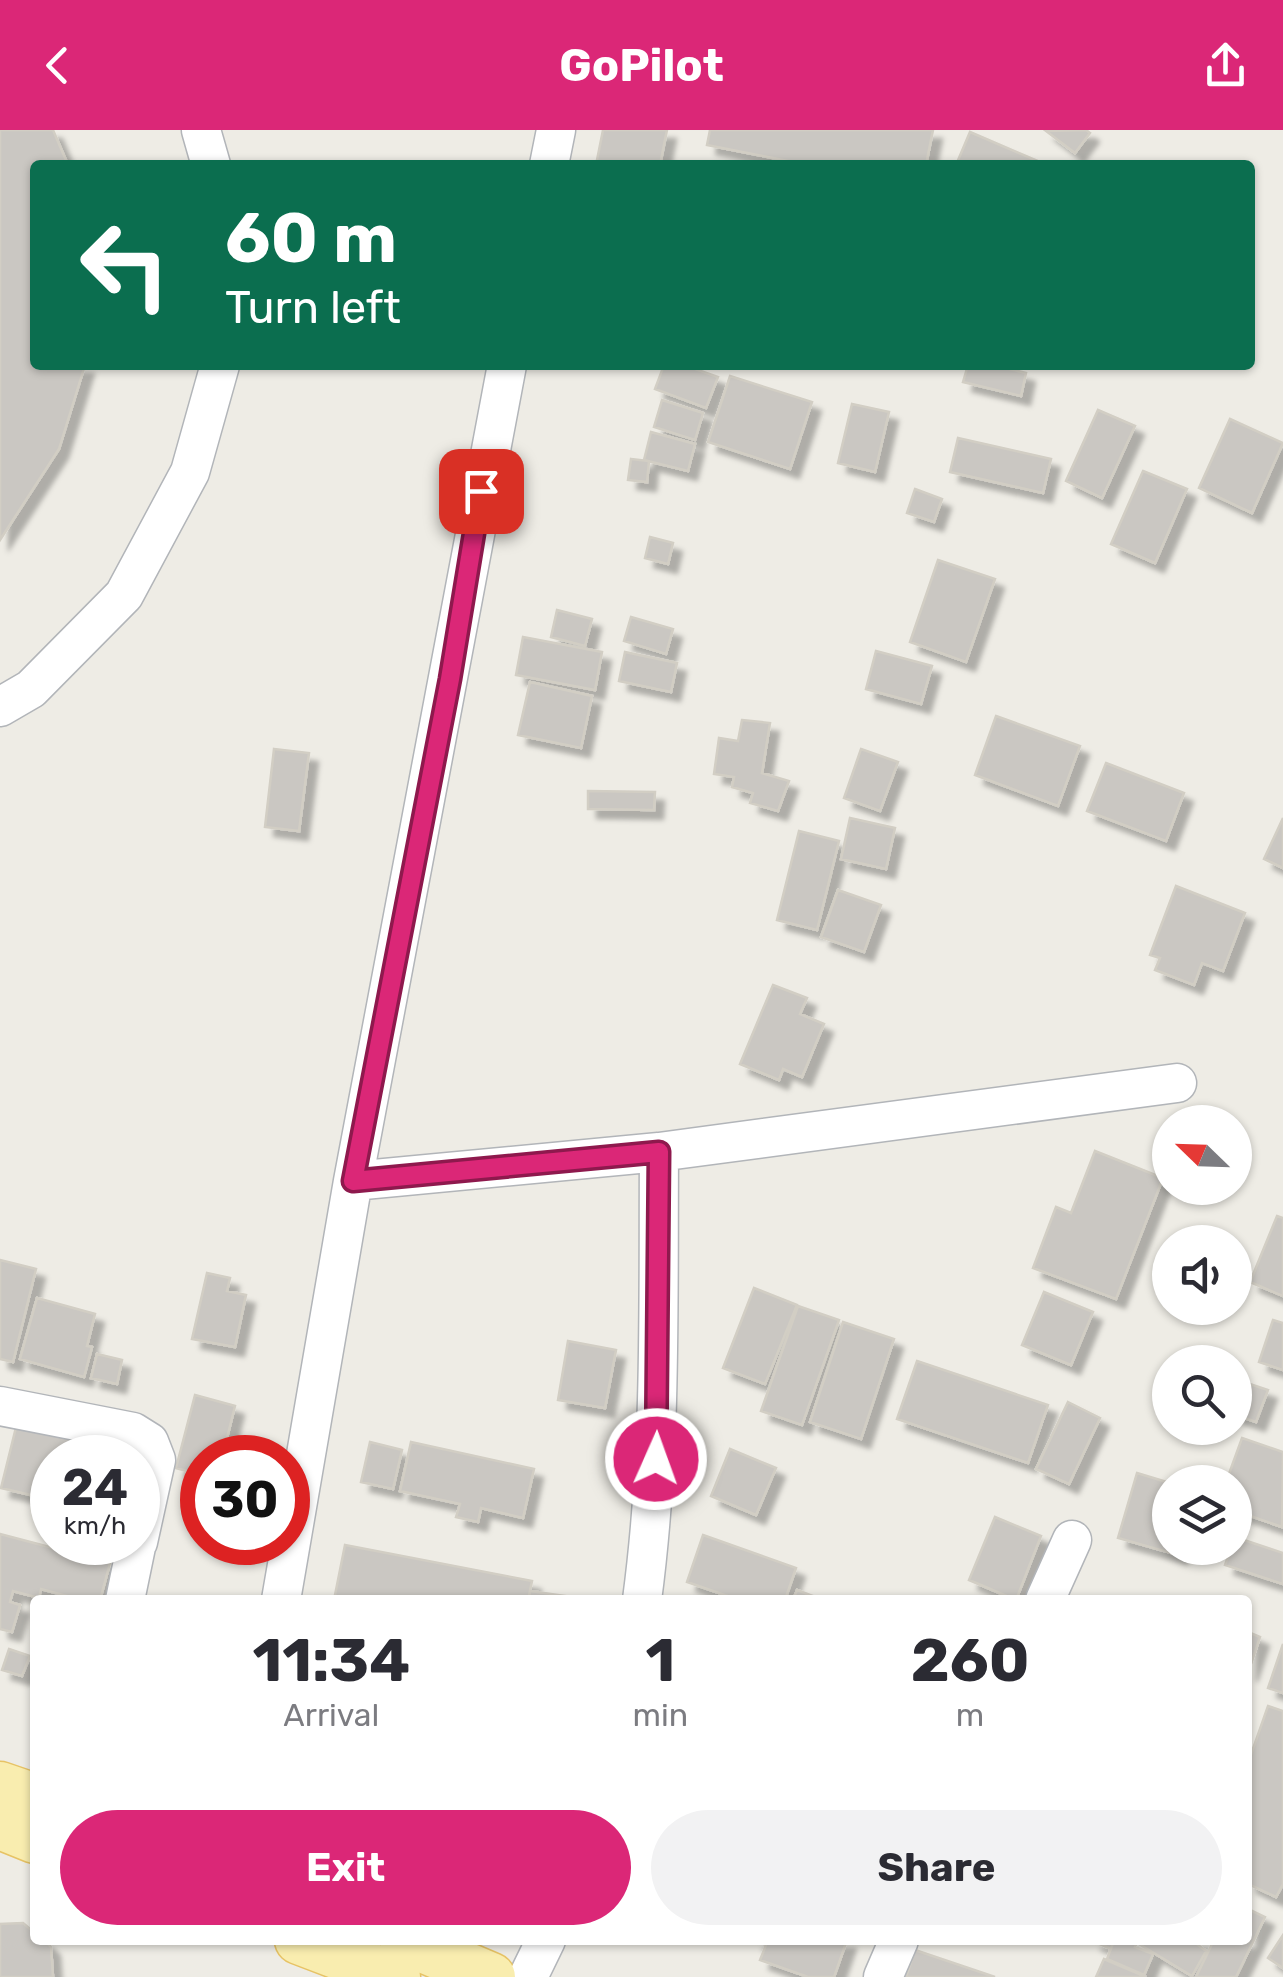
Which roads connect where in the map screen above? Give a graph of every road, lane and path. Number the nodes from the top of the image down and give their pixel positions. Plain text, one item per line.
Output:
1 (200, 130) edge
2 (556, 130) edge
3 (209, 160) edge
4 (549, 160) edge
5 (219, 370) edge
6 (506, 370) edge
7 (0, 707) edge
8 (1176, 1083) dead end
9 (659, 1152) junction
10 (353, 1181) junction
11 (0, 1406) edge
12 (138, 1435) edge
13 (1072, 1540) dead end
14 (132, 1565) edge
15 (125, 1595) edge
16 (282, 1595) edge
17 (643, 1595) edge
18 (1048, 1595) edge
19 (0, 1786) edge
20 (30, 1796) edge
21 (0, 1826) edge
22 (30, 1837) edge
23 (312, 1945) edge
24 (416, 1945) edge
25 (544, 1945) edge
26 (897, 1945) edge
27 (396, 1977) edge
28 (492, 1977) edge
29 (528, 1977) edge
30 (883, 1977) edge

1 - 3 street
2 - 4 street
5 - 7 street
6 - 10 street
8 - 9 street
9 - 10 street
9 - 17 street
10 - 16 street
11 - 12 street
13 - 18 street
14 - 15 street
19 - 20 main road
21 - 22 main road
23 - 27 main road
24 - 28 main road
25 - 29 street
26 - 30 street

